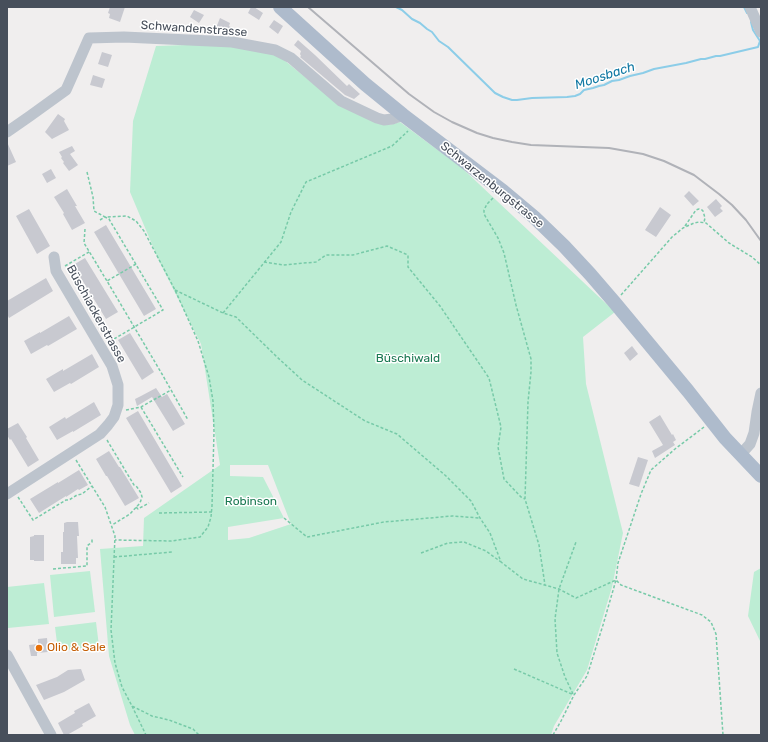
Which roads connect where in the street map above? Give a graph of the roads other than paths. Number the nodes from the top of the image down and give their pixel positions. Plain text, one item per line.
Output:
1 (280, 7) edge
2 (750, 7) edge
3 (761, 32) edge
4 (403, 115) junction
5 (7, 132) edge
6 (54, 257) dead end
7 (761, 393) edge
8 (741, 454) junction
9 (761, 476) edge
10 (12, 494) edge
11 (7, 655) edge
12 (51, 735) edge

1 - 4 main road, Schwarzenburgstrasse
2 - 3 street
4 - 5 street, Schwandenstrasse
4 - 8 main road, Schwarzenburgstrasse
6 - 10 street, Büschiackerstrasse
7 - 8 street
8 - 9 main road, Schwarzenburgstrasse
11 - 12 street

